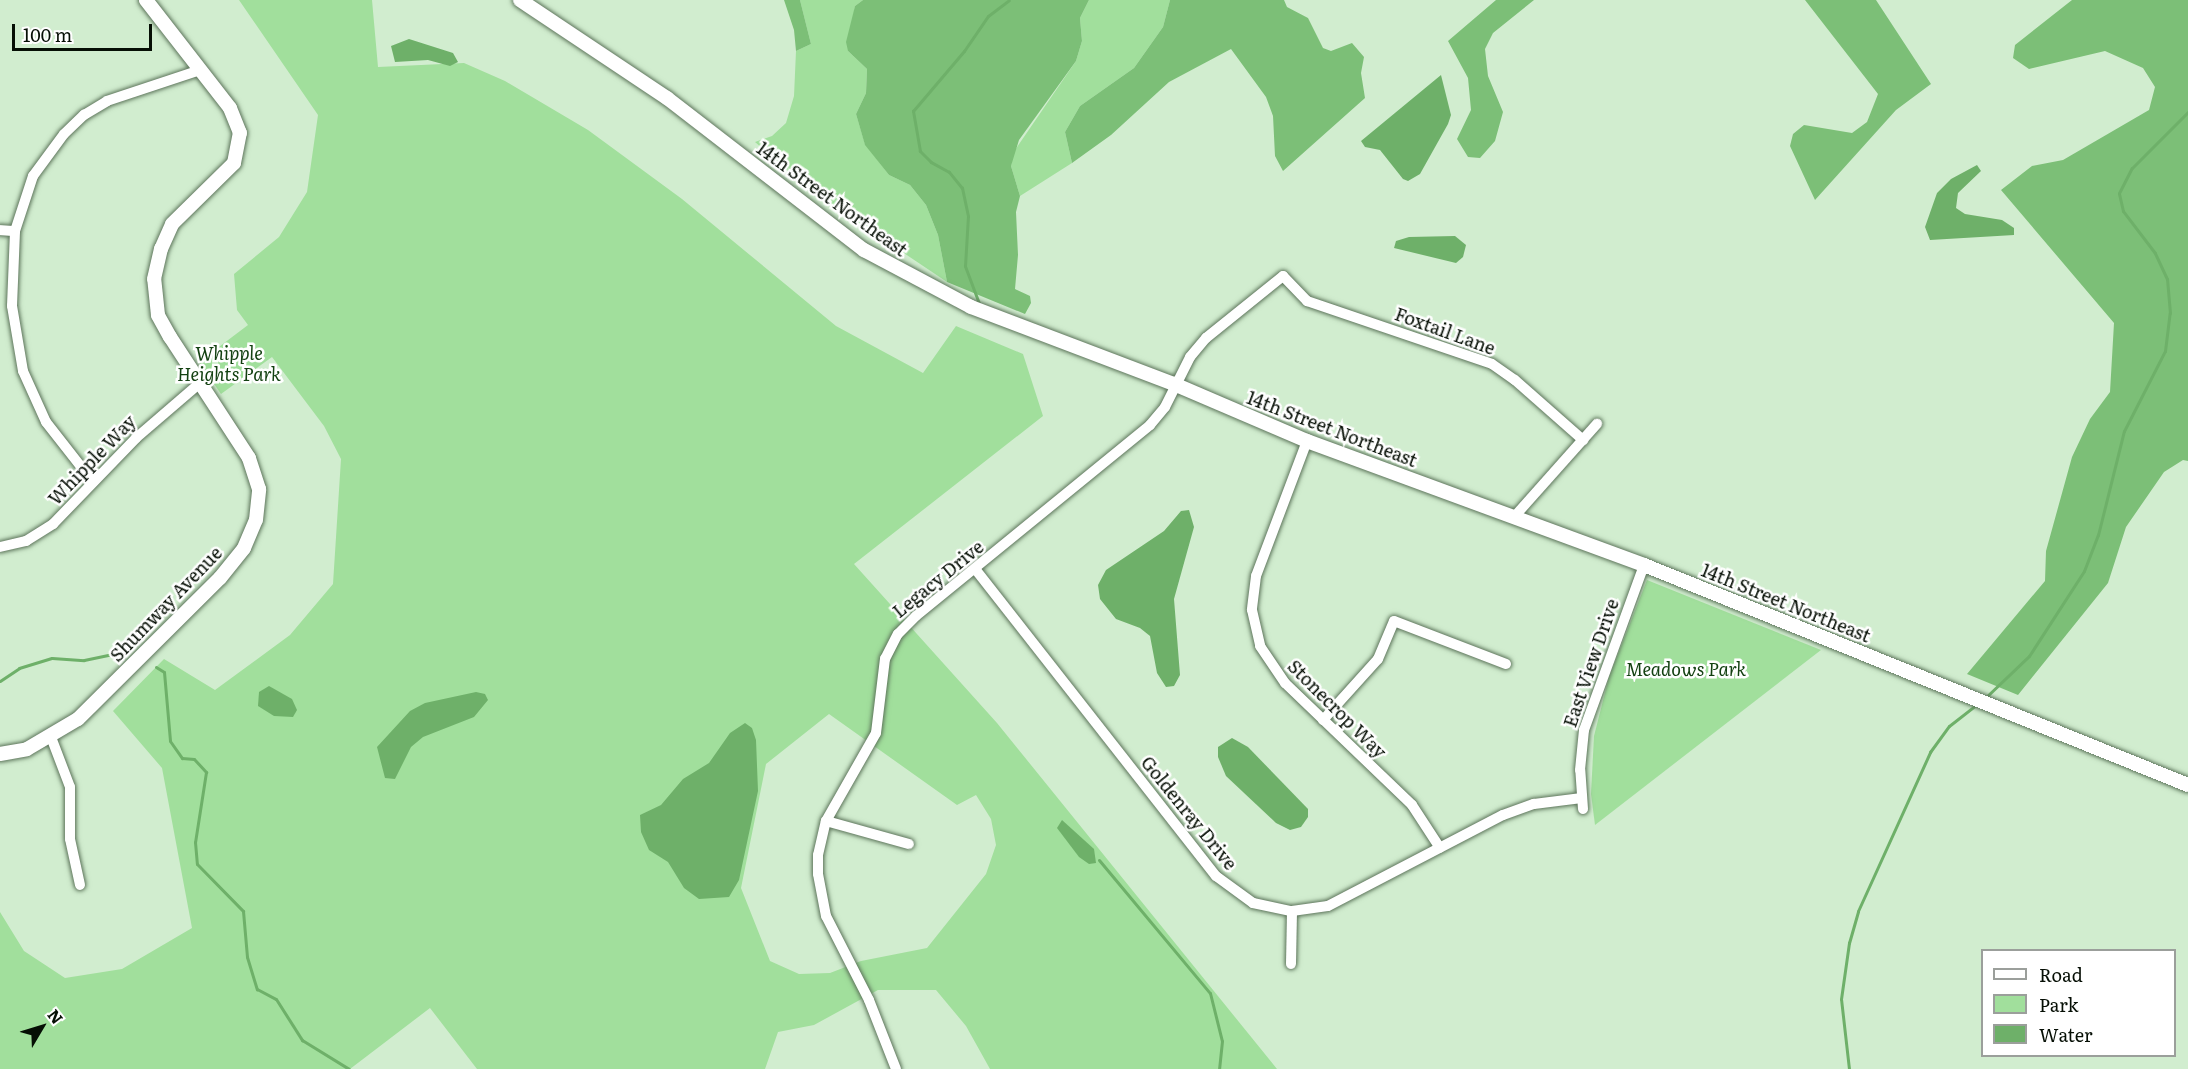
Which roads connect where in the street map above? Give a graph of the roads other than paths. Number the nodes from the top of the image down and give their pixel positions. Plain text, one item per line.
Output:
1 (147, 0) edge
2 (520, 0) edge
3 (200, 70) junction
4 (0, 230) edge
5 (15, 231) junction
6 (1283, 276) joint
7 (201, 382) junction
8 (1174, 384) junction
9 (1598, 424) dead end
10 (1583, 440) junction
11 (1307, 441) junction
12 (93, 482) junction
13 (1514, 517) junction
14 (0, 547) edge
15 (1644, 565) junction
16 (976, 570) junction
17 (1506, 664) dead end
18 (1323, 720) junction
19 (51, 737) junction
20 (0, 754) edge
21 (2188, 785) edge
22 (1582, 804) joint
23 (826, 821) junction
24 (909, 844) dead end
25 (1440, 848) junction
26 (80, 885) dead end
27 (1292, 911) junction
28 (1291, 964) dead end
29 (896, 1069) edge

1 - 3 street, Shumway Avenue
2 - 8 street, 14th Street Northeast
3 - 5 street
3 - 7 street, Shumway Avenue
4 - 5 street
5 - 12 street
6 - 8 street, Legacy Drive
6 - 10 street, Foxtail Lane
7 - 12 street, Whipple Way
7 - 19 street, Shumway Avenue
8 - 11 street, 14th Street Northeast
8 - 16 street, Legacy Drive
9 - 10 street
10 - 13 street
11 - 13 street, 14th Street Northeast
11 - 18 street, Stonecrop Way
12 - 14 street, Whipple Way
13 - 15 street, 14th Street Northeast
15 - 21 street, 14th Street Northeast
15 - 22 street, East View Drive
16 - 23 street, Legacy Drive
16 - 27 street, Goldenray Drive
17 - 18 street
18 - 25 street, Stonecrop Way
19 - 20 street, Shumway Avenue
19 - 26 street
22 - 25 street, Goldenray Drive
23 - 24 street
23 - 29 street, Legacy Drive
25 - 27 street, Goldenray Drive
27 - 28 street

